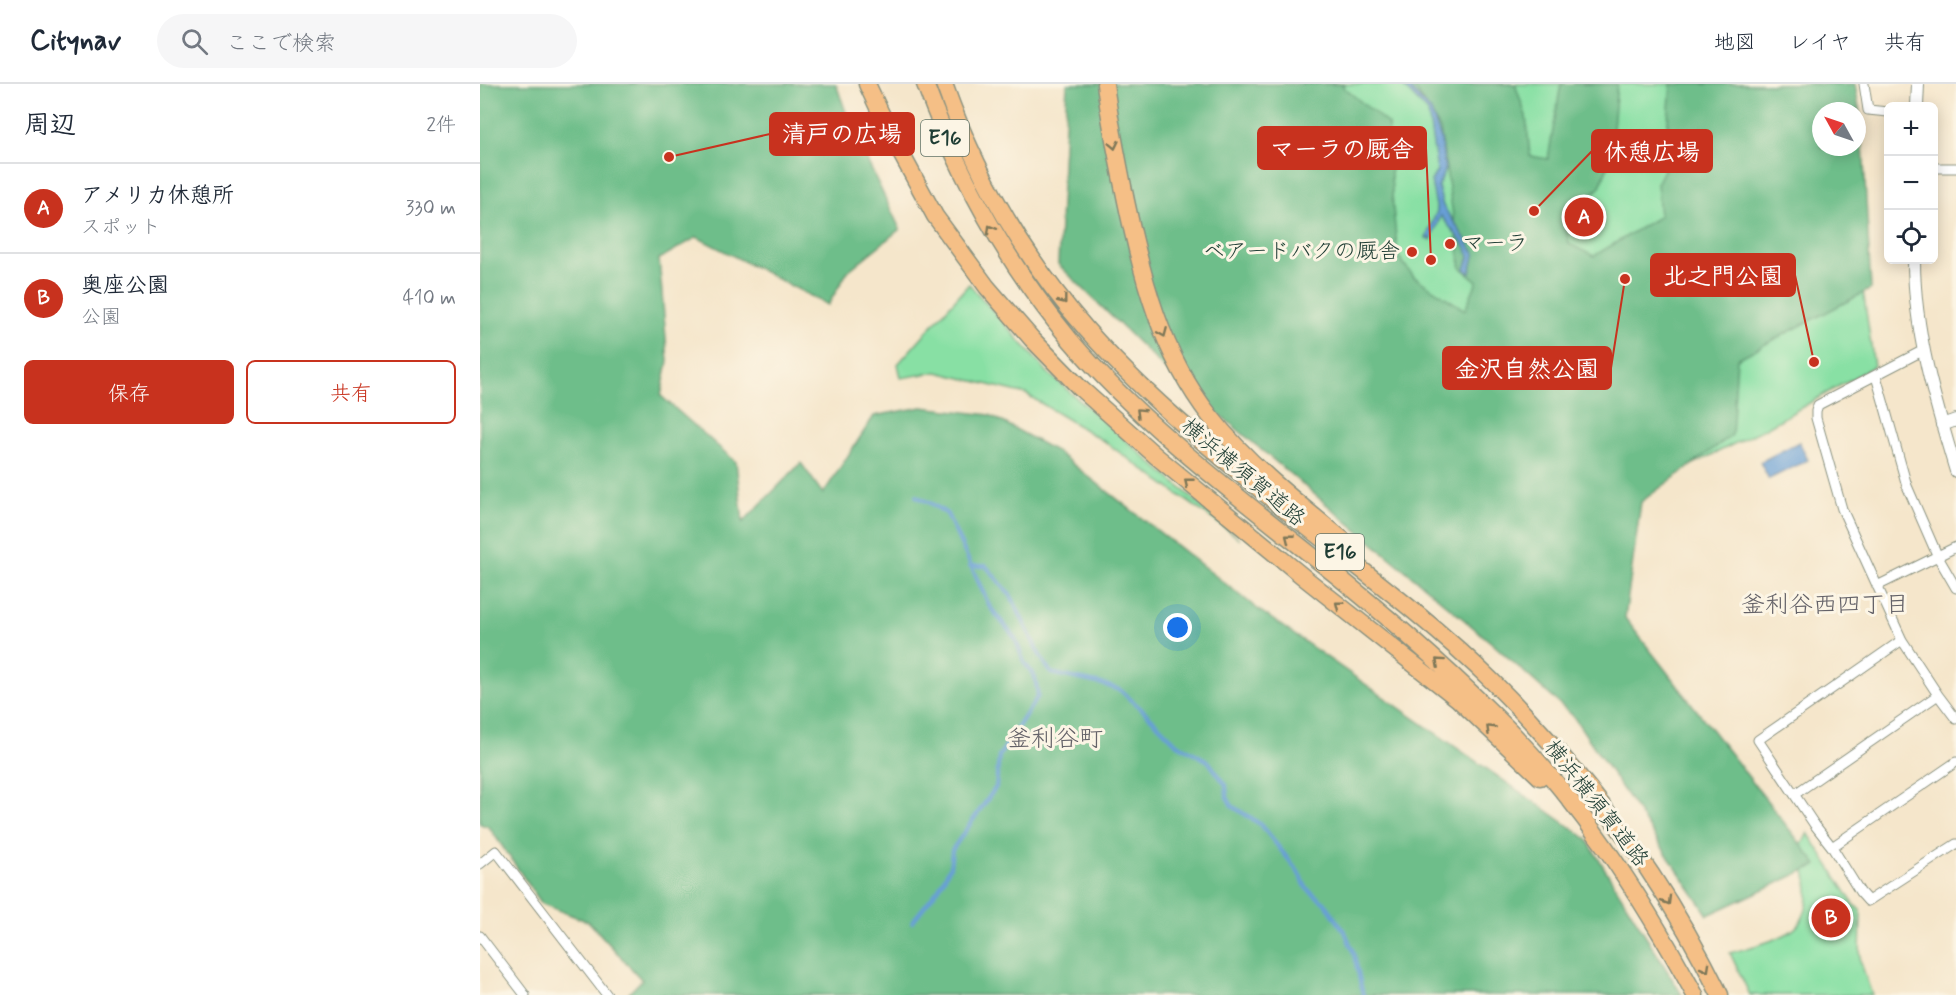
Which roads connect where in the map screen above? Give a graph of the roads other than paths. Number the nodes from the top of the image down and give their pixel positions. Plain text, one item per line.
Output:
1 (867, 84) edge
2 (925, 84) edge
3 (944, 84) edge
4 (1864, 84) edge
5 (1918, 84) edge
6 (1105, 86) edge
7 (1917, 102) edge
8 (1884, 112) edge
9 (1938, 168) edge
10 (1956, 168) edge
11 (1914, 264) edge
12 (1924, 350) junction
13 (1876, 376) junction
14 (1956, 420) edge
15 (1942, 425) junction
16 (1956, 471) edge
17 (1956, 547) edge
18 (1938, 556) junction
19 (1877, 586) junction
20 (1956, 588) edge
21 (1902, 640) junction
22 (1938, 695) junction
23 (1956, 719) edge
24 (1558, 750) junction
25 (1956, 762) edge
26 (1795, 794) junction
27 (1956, 844) edge
28 (1605, 845) junction
29 (1832, 847) junction
30 (480, 864) edge
31 (480, 936) edge
32 (525, 995) edge
33 (607, 995) edge
34 (1695, 995) edge
35 (1720, 995) edge

28 -> 1 highway, E16
28 -> 2 highway, 横浜横須賀道路 / E16
3 -> 24 highway, 横浜横須賀道路 / E16
4 - 8 street
5 - 7 street
6 -> 24 highway, E16
9 - 10 street
11 - 12 street
12 - 13 street
12 - 15 street
13 - 18 street
13 - 19 street
14 - 15 street
15 - 16 street
17 - 18 street
18 - 19 street
18 - 20 street
19 - 21 street
21 - 22 street
21 - 26 street
22 - 23 street
22 - 26 street
24 -> 35 highway, 横浜横須賀道路 / E16
25 - 29 street
26 - 29 street
27 - 29 street
28 - 34 highway, 横浜横須賀道路 / E16
30 - 33 street
31 - 32 street

